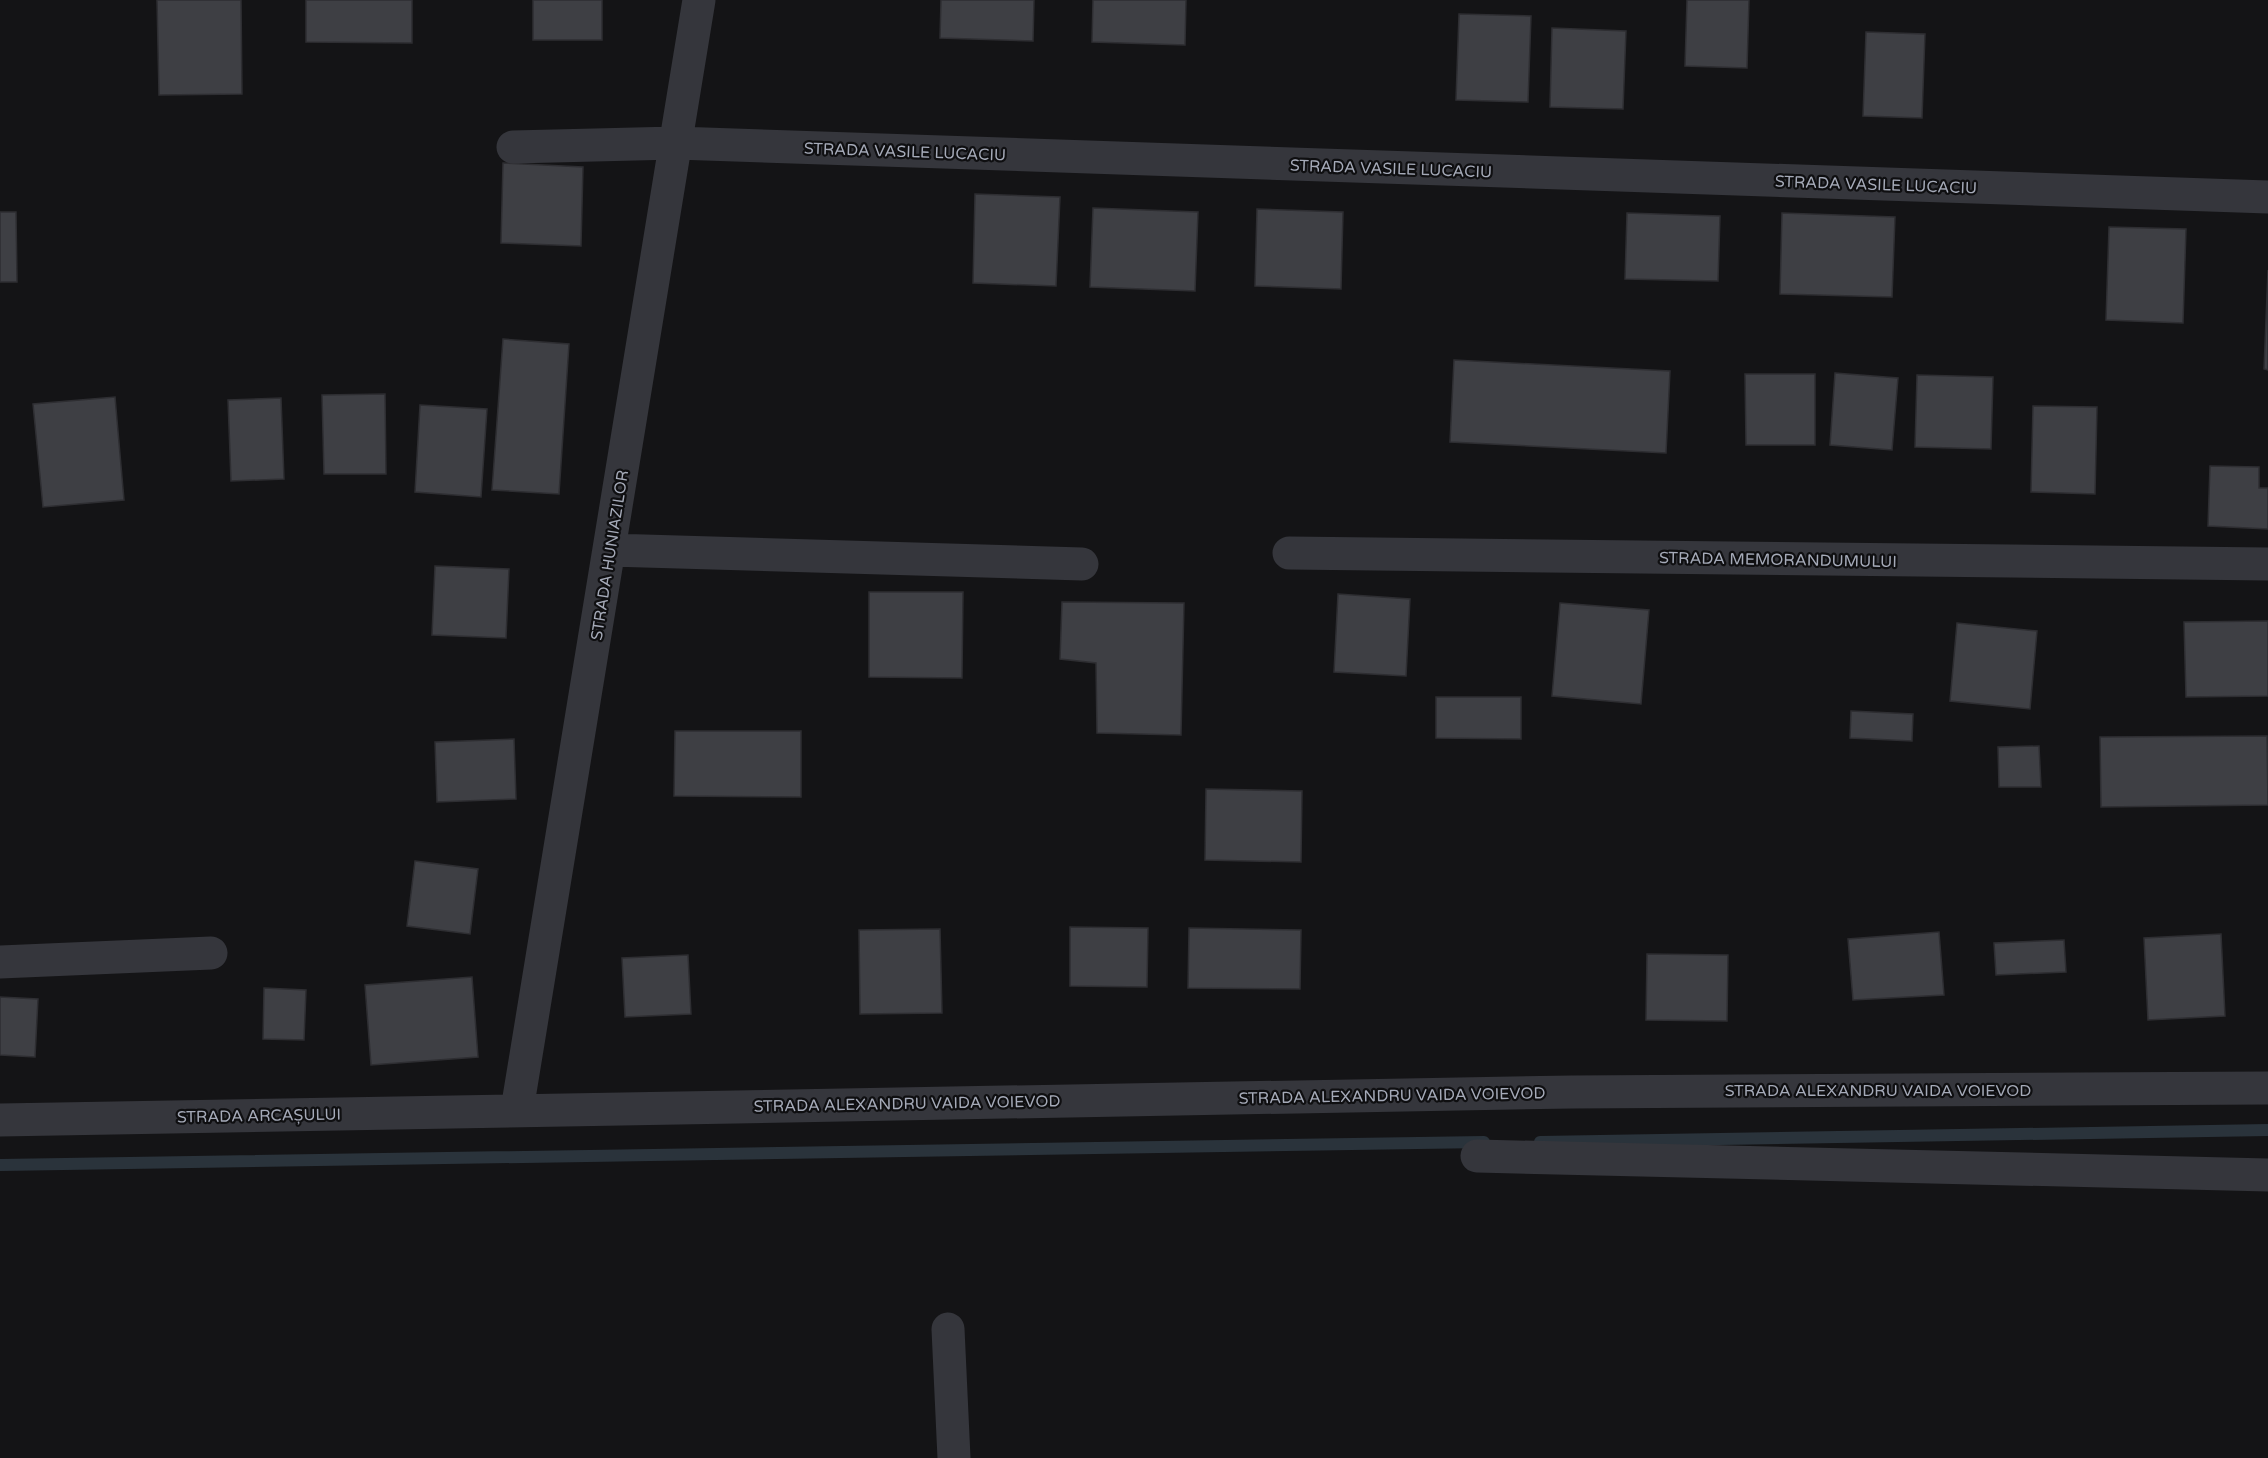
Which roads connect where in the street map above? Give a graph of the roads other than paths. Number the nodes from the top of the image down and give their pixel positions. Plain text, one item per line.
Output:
1 (699, 0) edge
2 (676, 143) junction
3 (513, 147) dead end
4 (2268, 197) edge
5 (610, 550) junction
6 (1289, 553) dead end
7 (1082, 564) dead end
8 (2268, 564) edge
9 (210, 953) dead end
10 (0, 962) edge
11 (2268, 1088) edge
12 (517, 1110) junction
13 (0, 1120) edge
14 (1477, 1156) dead end
15 (2268, 1175) edge
16 (948, 1329) dead end
17 (954, 1458) edge

1 - 2 street, STRADA HUNIAZILOR
2 - 3 street, STRADA VASILE LUCACIU
2 - 4 street, STRADA VASILE LUCACIU
2 - 5 street, STRADA HUNIAZILOR
5 - 7 street
5 - 12 street, STRADA HUNIAZILOR
6 - 8 street, STRADA MEMORANDUMULUI
9 - 10 street
11 - 12 street, STRADA ALEXANDRU VAIDA VOIEVOD
12 - 13 street, STRADA ARCAȘULUI
14 - 15 street
16 - 17 street

